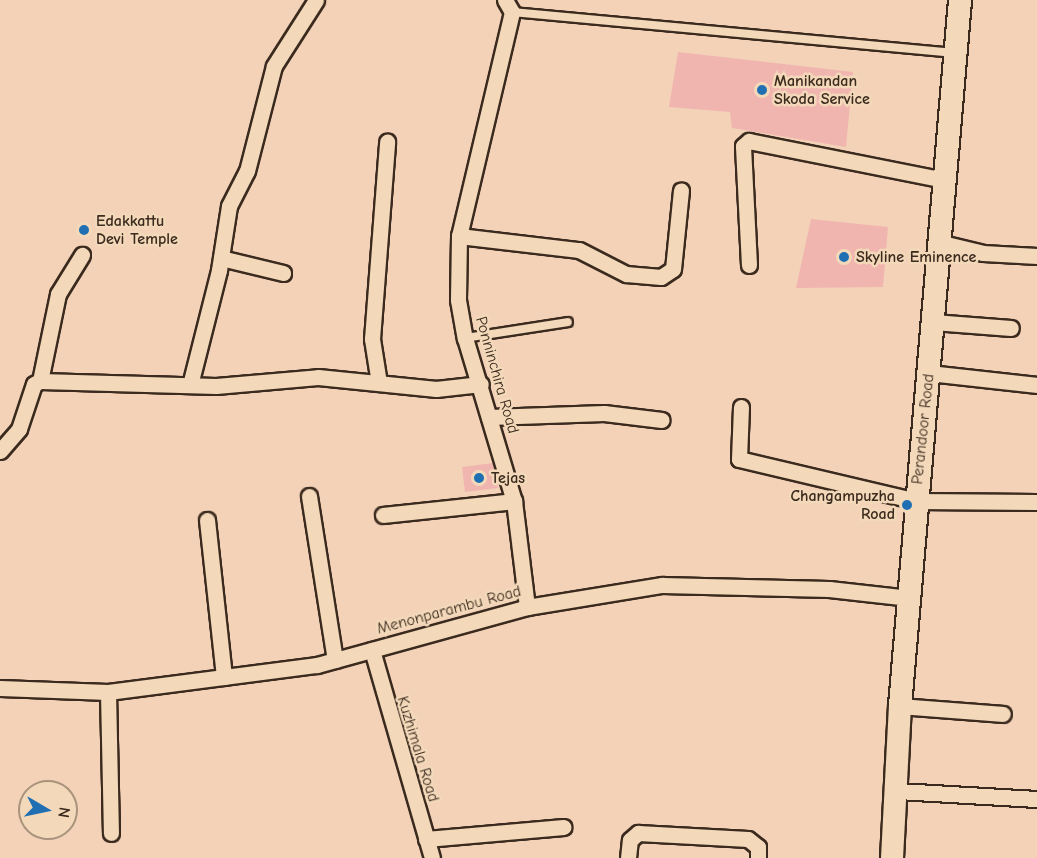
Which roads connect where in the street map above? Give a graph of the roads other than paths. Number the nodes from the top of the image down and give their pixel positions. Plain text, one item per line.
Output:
1 (316, 0) edge
2 (960, 0) edge
3 (508, 6) edge
4 (953, 53) junction
5 (387, 142) dead end
6 (944, 180) junction
7 (681, 190) dead end
8 (459, 236) junction
9 (938, 242) junction
10 (82, 255) dead end
11 (1037, 256) edge
12 (220, 258) junction
13 (749, 265) dead end
14 (283, 273) dead end
15 (568, 322) dead end
16 (933, 322) junction
17 (1011, 328) dead end
18 (465, 338) junction
19 (929, 373) junction
20 (40, 381) junction
21 (379, 383) junction
22 (480, 384) junction
23 (190, 385) junction
24 (1037, 385) edge
25 (741, 407) dead end
26 (489, 417) junction
27 (662, 420) dead end
28 (0, 451) edge
29 (309, 496) dead end
30 (514, 501) junction
31 (916, 501) junction
32 (1037, 502) edge
33 (383, 515) dead end
34 (207, 520) dead end
35 (909, 598) junction
36 (527, 607) junction
37 (372, 650) junction
38 (335, 660) junction
39 (224, 677) junction
40 (0, 688) edge
41 (108, 692) junction
42 (900, 706) junction
43 (1003, 714) dead end
44 (898, 791) junction
45 (1037, 799) edge
46 (563, 827) dead end
47 (111, 833) dead end
48 (426, 839) junction
49 (432, 858) edge
50 (628, 858) edge
51 (758, 858) edge
52 (892, 858) edge

1 - 12 street
2 - 4 main road, Perandoor Road
3 - 4 lane
3 - 8 street, Ponninchira Road
4 - 6 main road, Perandoor Road
5 - 21 street
6 - 9 main road, Perandoor Road
6 - 13 street
7 - 8 street
8 - 18 street, Ponninchira Road
9 - 11 street
9 - 16 main road, Perandoor Road
10 - 20 street
12 - 14 street
12 - 23 street
15 - 18 lane
16 - 17 street
16 - 19 main road, Perandoor Road
18 - 22 street, Ponninchira Road
19 - 24 street
19 - 31 main road, Perandoor Road
20 - 23 street
20 - 28 street
21 - 22 street
21 - 23 street
22 - 26 street, Ponninchira Road
25 - 31 street
26 - 27 street
26 - 30 street, Ponninchira Road
29 - 38 street
30 - 33 street
30 - 36 street, Ponninchira Road
31 - 32 street
31 - 35 main road, Perandoor Road
34 - 39 street
35 - 36 street, Menonparambu Road
35 - 42 main road, Perandoor Road
36 - 37 street, Menonparambu Road
37 - 38 street, Menonparambu Road
37 - 48 street, Kuzhimala Road
38 - 39 street, Menonparambu Road
39 - 41 street, Menonparambu Road
40 - 41 street, Menonparambu Road
41 - 47 street
42 - 43 street
42 - 44 main road, Perandoor Road
44 - 45 street
44 - 52 main road, Perandoor Road
46 - 48 street
48 - 49 street, Kuzhimala Road
50 - 51 street

